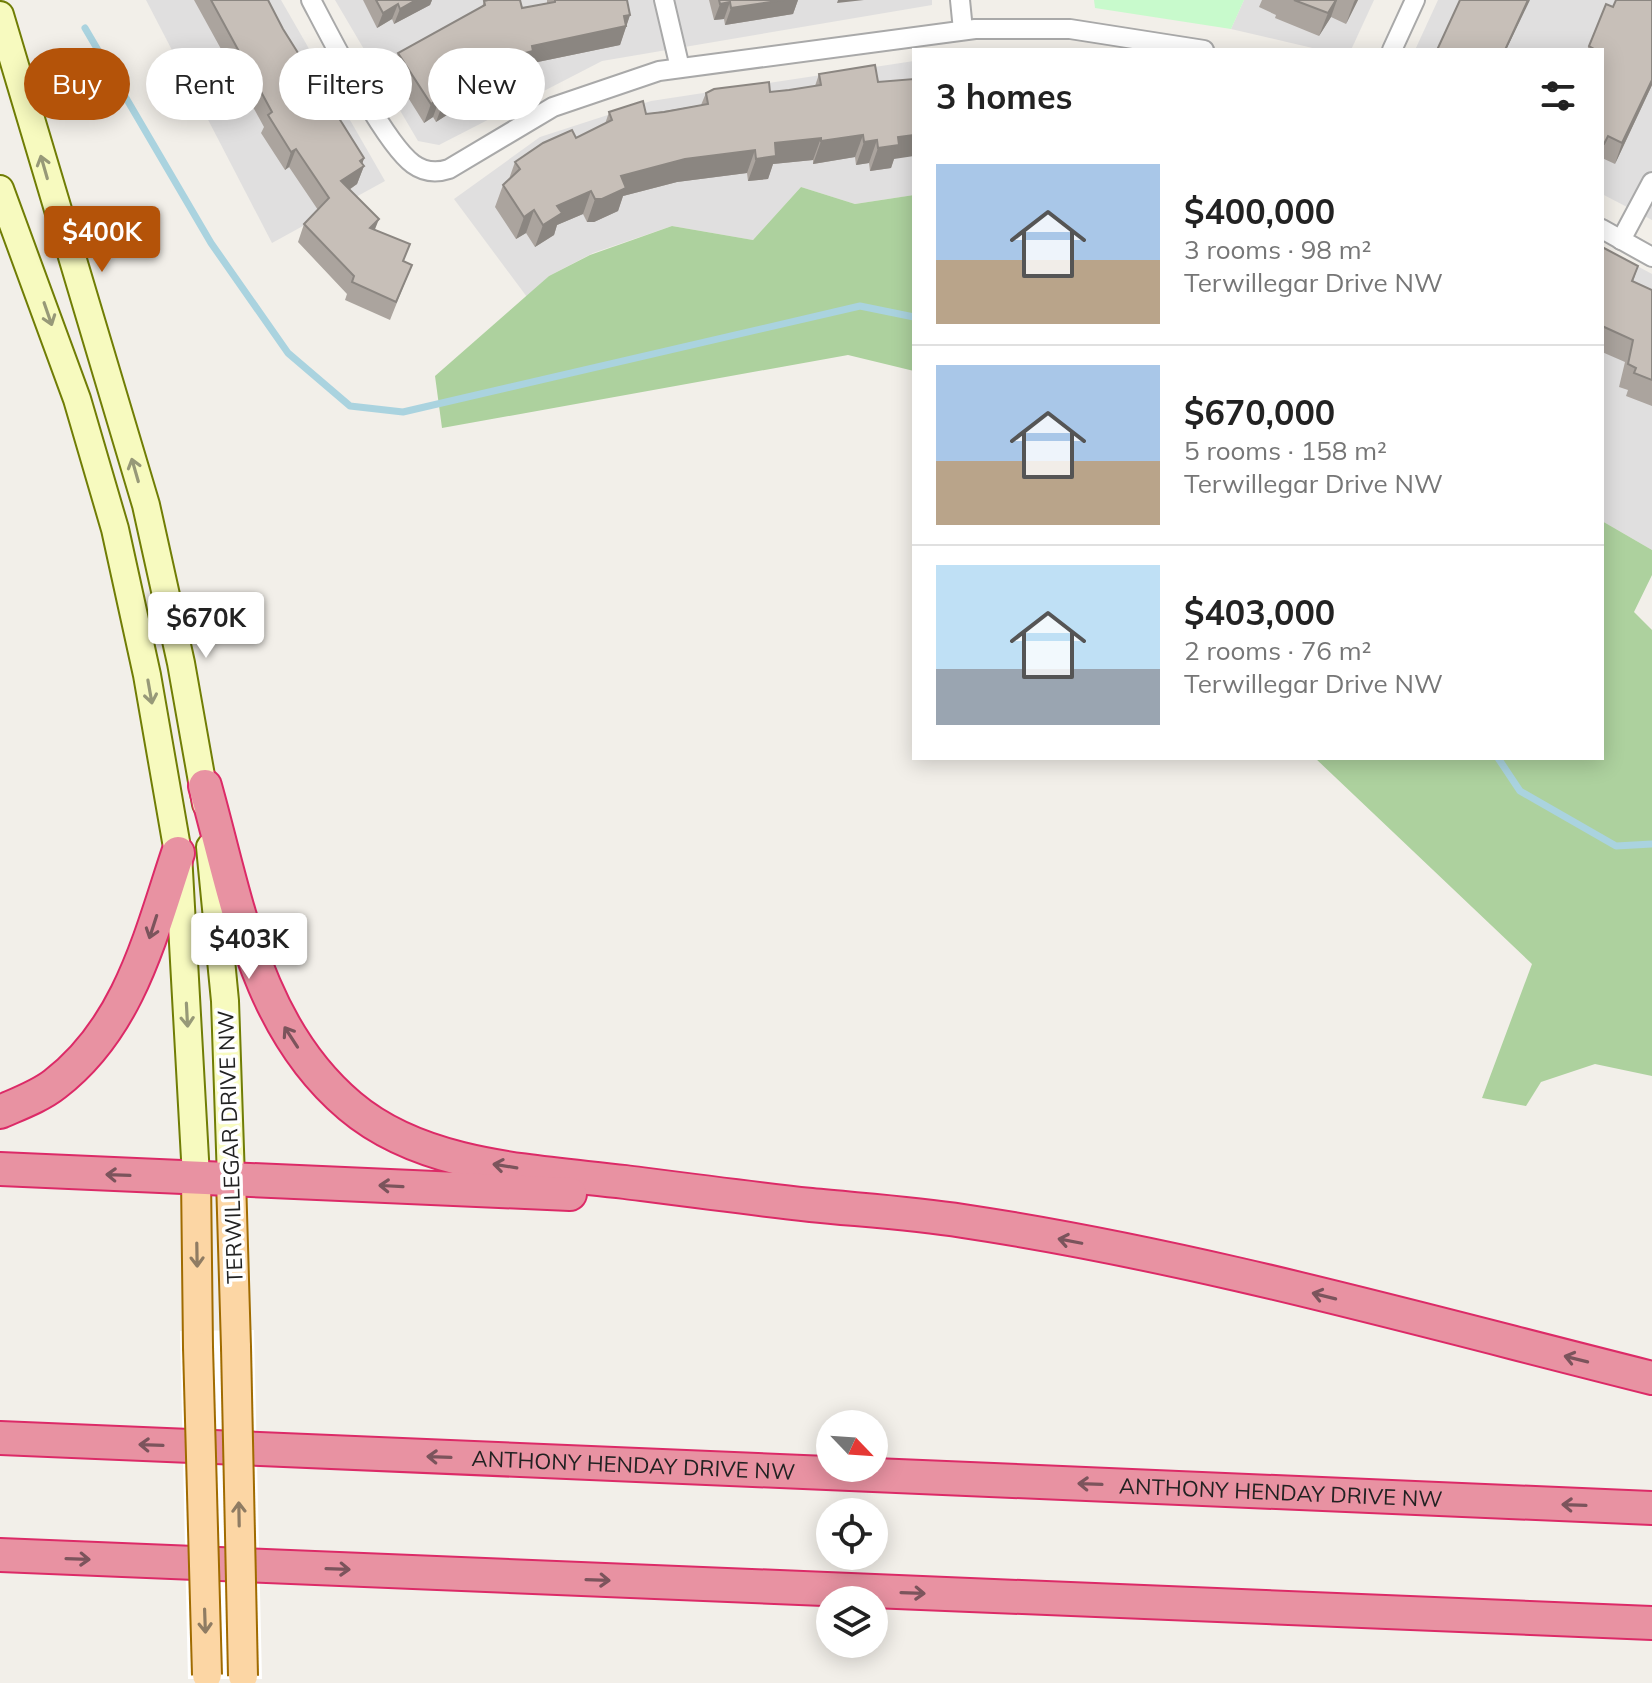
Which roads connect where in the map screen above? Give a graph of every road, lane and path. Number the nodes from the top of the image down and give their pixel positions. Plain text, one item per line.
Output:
1 (311, 0) edge
2 (664, 0) edge
3 (960, 0) edge
4 (1415, 0) edge
5 (0, 15) edge
6 (963, 30) junction
7 (1191, 48) edge
8 (1393, 48) edge
9 (680, 68) junction
10 (1652, 182) edge
11 (0, 189) edge
12 (1604, 230) edge
13 (1621, 240) junction
14 (1652, 257) edge
15 (205, 786) junction
16 (178, 853) junction
17 (0, 1112) edge
18 (0, 1169) edge
19 (196, 1177) junction
20 (231, 1179) junction
21 (805, 1204) junction
22 (1652, 1378) edge
23 (0, 1438) edge
24 (1652, 1508) edge
25 (0, 1555) edge
26 (1652, 1623) edge
27 (207, 1679) edge
28 (243, 1680) edge

1 - 9 street
2 - 9 street
3 - 6 street
4 - 8 street
15 -> 5 main road, TERWILLEGAR DRIVE NW
6 - 7 street
6 - 9 street
10 - 13 street
11 -> 16 main road, TERWILLEGAR DRIVE NW
12 - 13 street
13 - 14 street
15 - 20 main road, TERWILLEGAR DRIVE NW
21 -> 15 highway
16 -> 17 highway
16 -> 19 main road, TERWILLEGAR DRIVE NW
19 -> 18 highway
19 - 20 highway
19 -> 27 main road, TERWILLEGAR DRIVE NW, bridge
21 -> 20 highway
28 -> 20 main road, TERWILLEGAR DRIVE NW, bridge
22 -> 21 highway
24 -> 23 highway, ANTHONY HENDAY DRIVE NW
25 -> 26 highway

